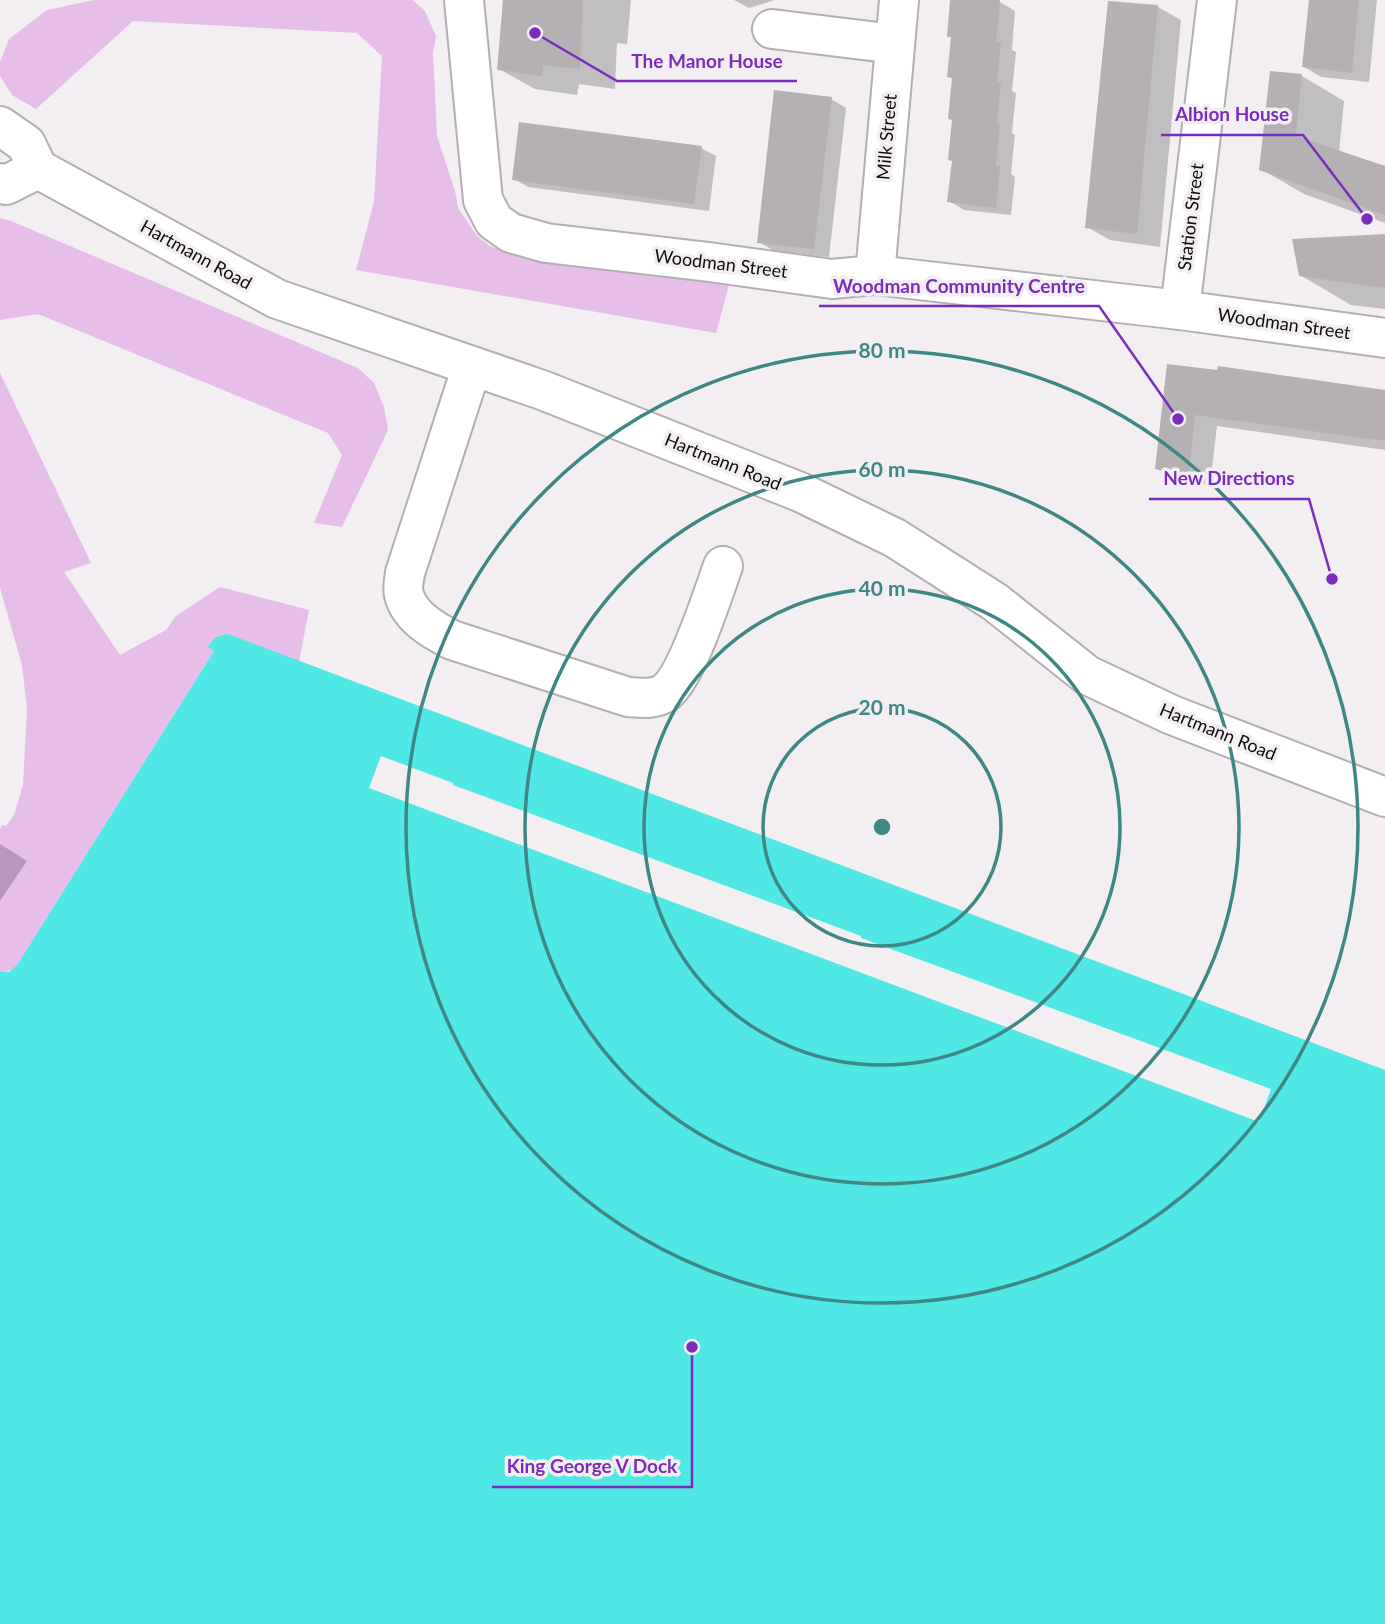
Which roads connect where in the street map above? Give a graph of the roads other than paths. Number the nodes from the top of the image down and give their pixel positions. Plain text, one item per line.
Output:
1 (464, 0) edge
2 (899, 0) edge
3 (1217, 0) edge
4 (772, 29) dead end
5 (895, 44) junction
6 (0, 126) edge
7 (38, 169) junction
8 (0, 183) edge
9 (875, 275) junction
10 (1180, 310) junction
11 (1385, 338) edge
12 (472, 366) junction
13 (723, 566) dead end
14 (1385, 797) edge

1 - 9 street, Woodman Street
2 - 5 street, Milk Street
3 - 10 street, Station Street
4 - 5 street
5 - 9 street, Milk Street
6 - 7 street, Hartmann Road
7 - 8 street
7 - 12 street, Hartmann Road
9 - 10 street, Woodman Street
10 - 11 street, Woodman Street
12 - 13 street
12 - 14 street, Hartmann Road

